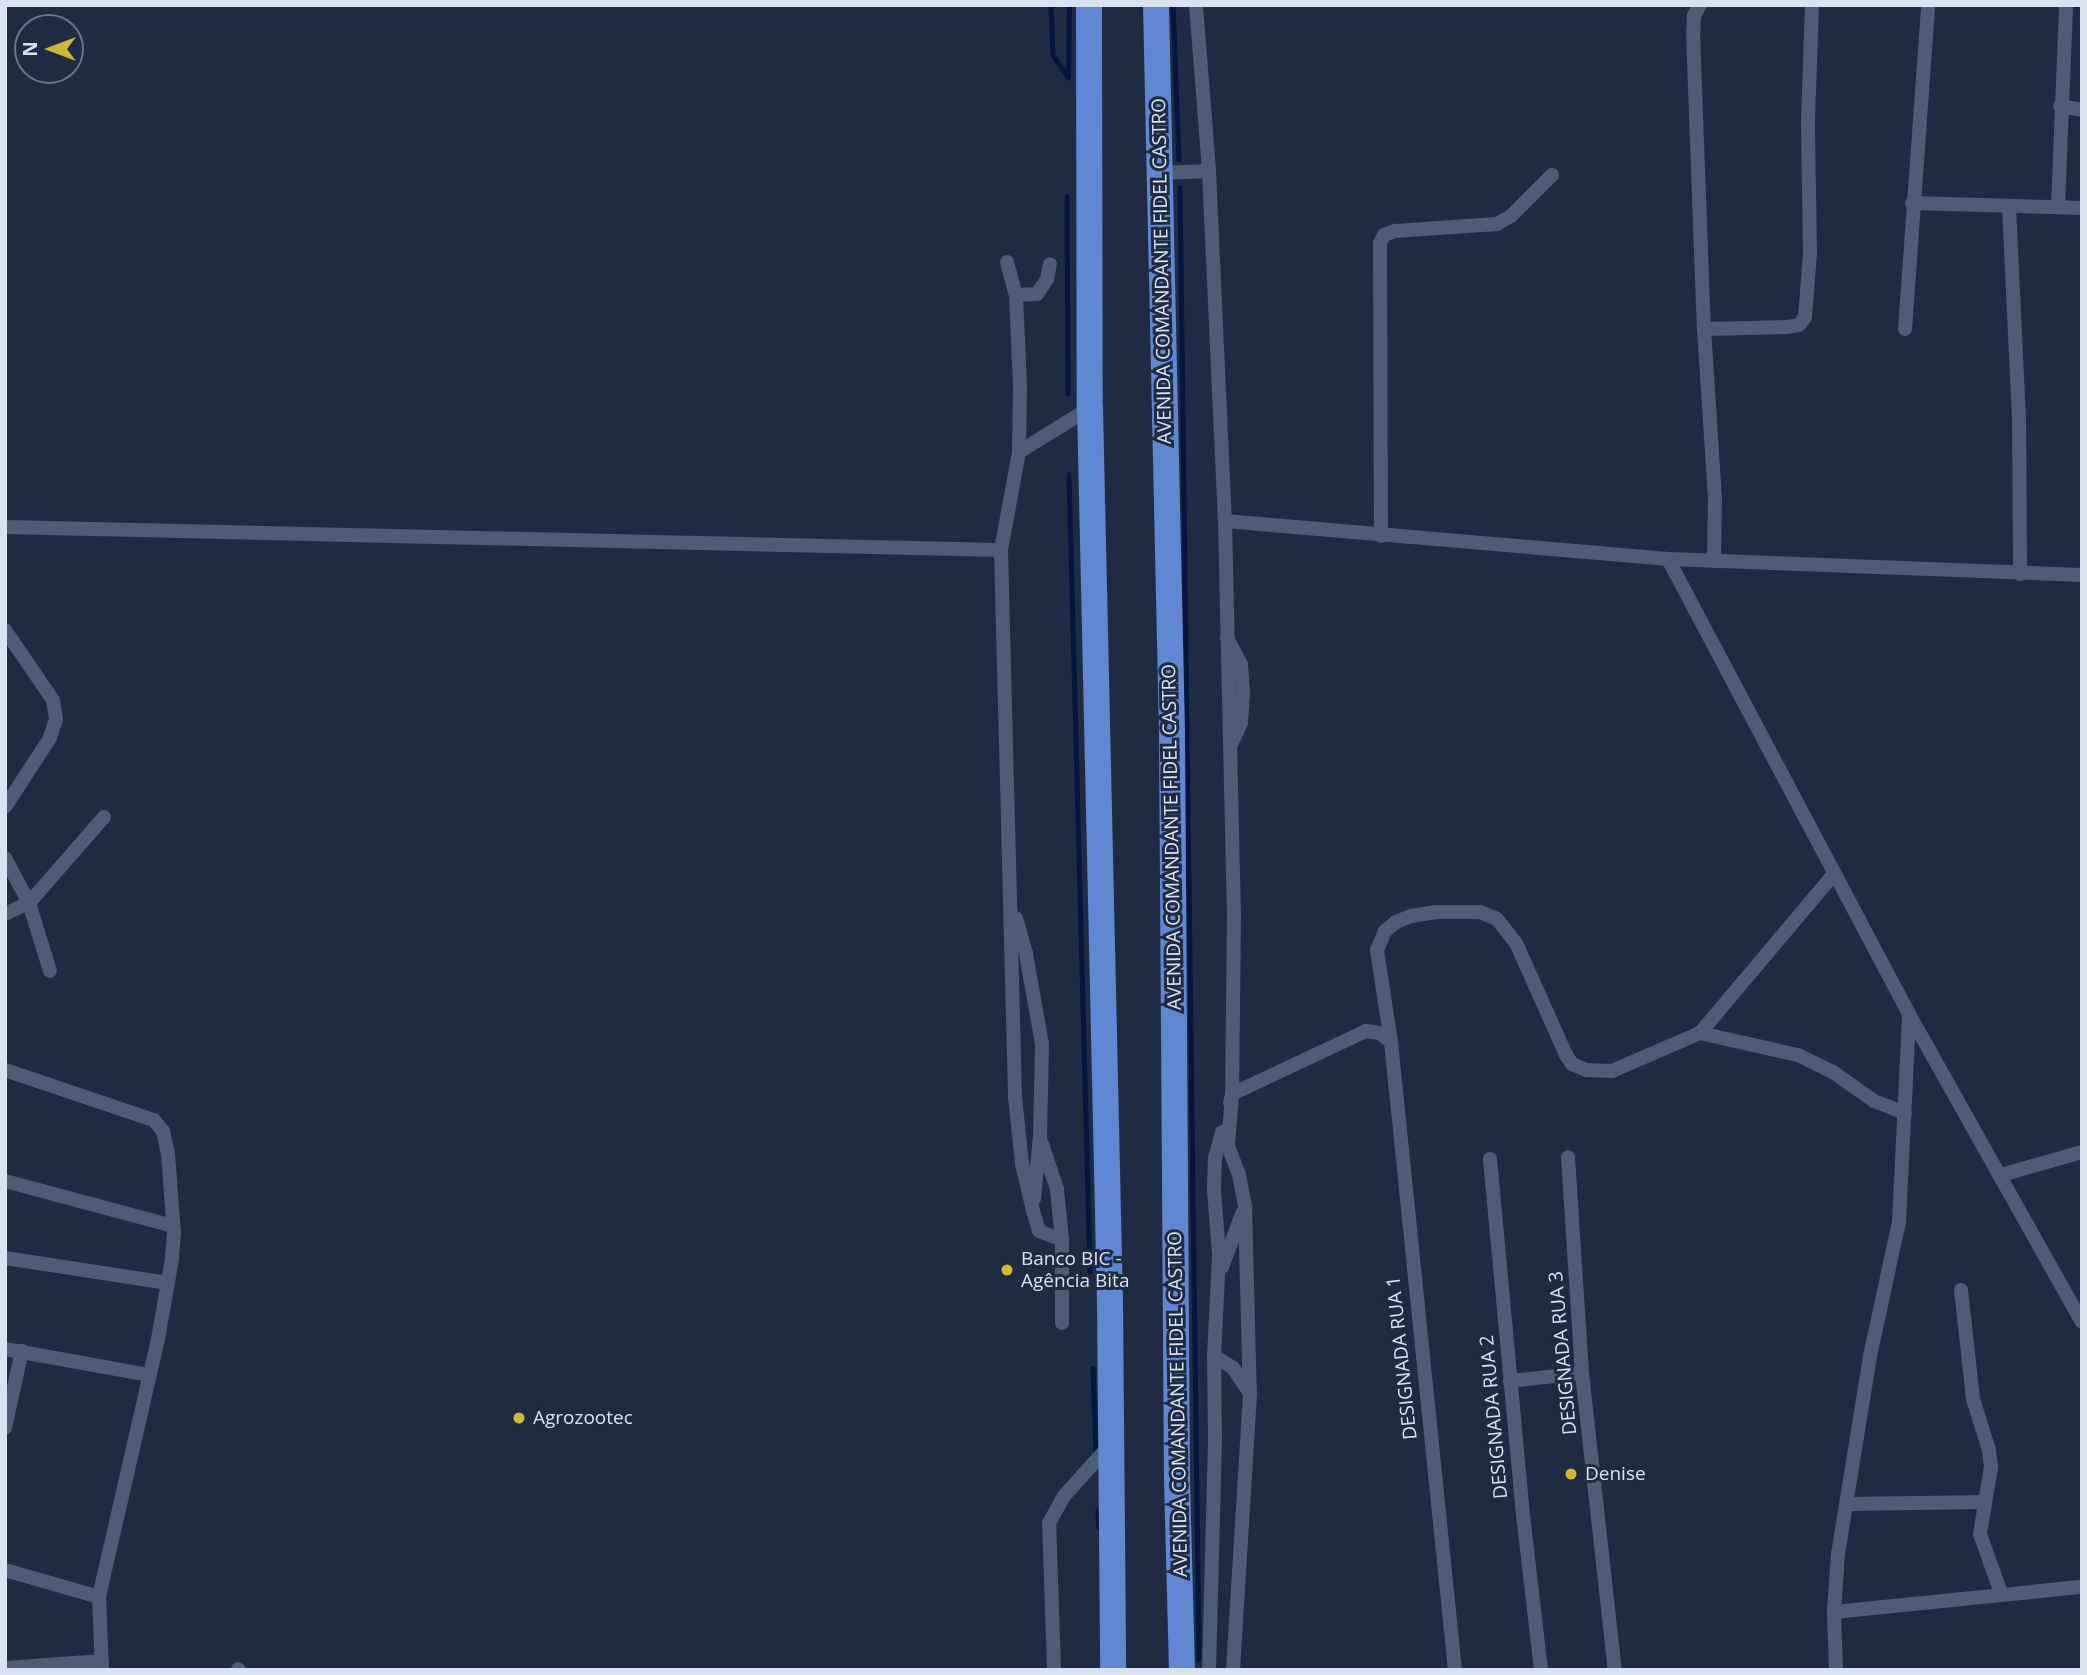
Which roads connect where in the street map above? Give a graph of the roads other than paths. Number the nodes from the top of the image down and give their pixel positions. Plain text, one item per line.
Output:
1 (1089, 5) edge
2 (1156, 5) edge
3 (1196, 5) edge
4 (1700, 5) edge
5 (1812, 5) edge
6 (1928, 5) edge
7 (2066, 5) edge
8 (2060, 106) junction
9 (2082, 110) edge
10 (1209, 171) junction
11 (1160, 173) junction
12 (1552, 175) dead end
13 (1912, 203) junction
14 (2009, 207) junction
15 (2058, 207) junction
16 (2082, 208) edge
17 (1007, 262) dead end
18 (1050, 264) dead end
19 (1016, 295) junction
20 (1704, 329) junction
21 (1906, 329) dead end
22 (1090, 408) junction
23 (1019, 452) junction
24 (1224, 521) junction
25 (5, 527) edge
26 (1381, 536) junction
27 (1001, 550) junction
28 (1668, 559) junction
29 (1714, 561) junction
30 (2020, 575) junction
31 (2082, 575) edge
32 (5, 630) edge
33 (5, 807) edge
34 (104, 817) dead end
35 (5, 858) edge
36 (1834, 874) junction
37 (1010, 896) junction
38 (29, 903) junction
39 (5, 914) edge
40 (50, 971) dead end
41 (1909, 1014) junction
42 (1700, 1033) junction
43 (1391, 1042) junction
44 (5, 1070) edge
45 (1232, 1094) junction
46 (1905, 1112) junction
47 (1040, 1136) junction
48 (2082, 1152) edge
49 (1567, 1157) dead end
50 (1490, 1159) dead end
51 (2001, 1175) junction
52 (5, 1181) edge
53 (1245, 1207) junction
54 (1032, 1211) junction
55 (173, 1226) junction
56 (1062, 1240) junction
57 (5, 1258) edge
58 (1219, 1275) junction
59 (168, 1283) junction
60 (1961, 1290) dead end
61 (2078, 1304) edge
62 (2082, 1322) edge
63 (1062, 1323) dead end
64 (5, 1349) edge
65 (22, 1351) junction
66 (1214, 1356) junction
67 (1582, 1373) junction
68 (150, 1375) junction
69 (1510, 1381) junction
70 (1250, 1393) junction
71 (5, 1428) edge
72 (1111, 1444) junction
73 (1985, 1502) junction
74 (1847, 1504) junction
75 (5, 1570) edge
76 (2082, 1587) edge
77 (2001, 1593) junction
78 (99, 1597) junction
79 (1834, 1612) junction
80 (102, 1666) edge
81 (5, 1668) edge
82 (1054, 1670) edge
83 (1114, 1670) edge
84 (1182, 1670) edge
85 (1209, 1670) edge
86 (1233, 1670) edge
87 (1455, 1670) edge
88 (1541, 1670) edge
89 (1615, 1670) edge
90 (1836, 1670) edge

1 - 22 highway
2 - 11 highway, AVENIDA COMANDANTE FIDEL CASTRO
3 - 10 street
4 - 20 street
5 - 20 street
6 - 13 street
7 - 8 street
8 - 9 street
8 - 15 street
10 - 11 street
10 - 24 street
11 - 84 highway, AVENIDA COMANDANTE FIDEL CASTRO
12 - 26 street
13 - 14 street
13 - 21 street
14 - 15 street
14 - 30 street
15 - 16 street
17 - 19 street
18 - 19 street
19 - 23 street
20 - 29 street
22 - 23 street
22 - 72 highway
23 - 27 street
24 - 26 street
24 - 45 street
25 - 27 street
26 - 28 street
27 - 37 street
28 - 29 street
28 - 36 street
29 - 30 street
30 - 31 street
32 - 33 street
34 - 38 street
35 - 38 street
36 - 41 street
36 - 42 street
37 - 47 street
37 - 54 street
38 - 39 street
38 - 40 street
41 - 46 street
41 - 51 street
42 - 43 street, DESIGNADA RUA 1
42 - 46 street
43 - 45 street
43 - 87 street, DESIGNADA RUA 1
44 - 55 street
45 - 53 street
45 - 58 street
46 - 74 street
47 - 54 street
47 - 56 street
48 - 51 street
49 - 67 street, DESIGNADA RUA 3
50 - 69 street, DESIGNADA RUA 2
51 - 61 street
52 - 55 street
53 - 58 street
53 - 70 street
54 - 56 street
55 - 59 street
56 - 63 street
57 - 59 street
58 - 66 street
59 - 68 street
60 - 73 street
61 - 62 street
64 - 65 street
65 - 68 street
65 - 71 street
66 - 70 street
66 - 85 street
67 - 69 street
67 - 89 street, DESIGNADA RUA 3
68 - 78 street
69 - 88 street, DESIGNADA RUA 2
70 - 86 street
72 - 82 street
72 - 83 highway
73 - 74 street
73 - 77 street
74 - 79 street
75 - 78 street
76 - 77 street
77 - 79 street
78 - 80 street
79 - 90 street
80 - 81 street

